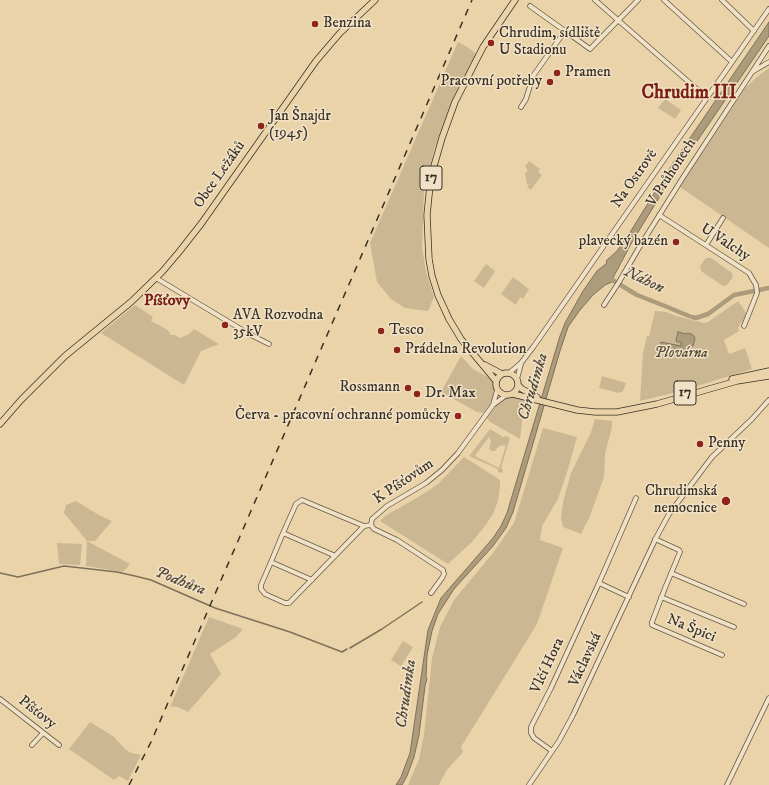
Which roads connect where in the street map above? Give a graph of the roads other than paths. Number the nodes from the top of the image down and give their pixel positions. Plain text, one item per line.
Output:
1 (375, 0) edge
2 (515, 0) edge
3 (595, 0) edge
4 (638, 0) edge
5 (664, 0) edge
6 (722, 0) edge
7 (530, 6) dead end
8 (769, 10) edge
9 (618, 20) junction
10 (565, 31) junction
11 (754, 31) junction
12 (769, 46) edge
13 (732, 62) junction
14 (769, 62) edge
15 (750, 73) junction
16 (707, 98) junction
17 (521, 107) dead end
18 (659, 215) junction
19 (723, 218) dead end
20 (706, 245) junction
21 (156, 278) junction
22 (604, 305) dead end
23 (744, 326) dead end
24 (269, 344) dead end
25 (481, 362) junction
26 (522, 363) junction
27 (769, 371) edge
28 (502, 374) junction
29 (509, 374) junction
30 (767, 377) edge
31 (496, 381) junction
32 (517, 382) junction
33 (497, 390) junction
34 (513, 394) junction
35 (505, 396) junction
36 (532, 397) junction
37 (769, 400) edge
38 (493, 405) junction
39 (606, 412) junction
40 (0, 424) edge
41 (636, 498) dead end
42 (371, 525) junction
43 (364, 526) junction
44 (283, 533) junction
45 (655, 539) junction
46 (335, 556) junction
47 (271, 562) junction
48 (671, 573) junction
49 (312, 580) junction
50 (599, 583) junction
51 (430, 593) dead end
52 (629, 597) junction
53 (661, 597) junction
54 (744, 604) dead end
55 (734, 627) dead end
56 (722, 655) dead end
57 (769, 698) edge
58 (0, 699) edge
59 (43, 732) junction
60 (32, 745) dead end
61 (59, 745) dead end
62 (552, 751) junction
63 (529, 785) edge
64 (727, 785) edge

1 - 21 main road, Obce Ležáků
2 - 25 main road, 17
3 - 9 street
4 - 9 street
5 - 13 street
6 - 11 street
7 - 10 street
8 - 11 street, Na Ostrově
9 - 10 street
9 - 16 street
10 - 17 street
11 - 13 street, Na Ostrově
12 - 15 street
13 - 16 street, Na Ostrově
14 - 15 street, V Průhonech
15 - 18 street, V Průhonech
16 - 26 street, Na Ostrově
18 - 20 street, U Valchy
18 - 22 street, V Průhonech
19 - 20 street
20 - 23 street, U Valchy
21 - 24 street
21 - 40 main road, Obce Ležáků
25 - 28 main road, 17
25 - 31 main road, 17
26 - 29 street, Na Ostrově
26 - 32 street, Na Ostrově
27 - 39 main road, 17
28 - 29 main road, 17
28 - 31 main road
29 - 32 main road, 17
30 - 39 main road, 17
31 - 33 main road
32 - 34 main road
32 - 36 main road, 17
33 - 35 main road
33 - 38 street
34 - 35 main road, 17
34 - 36 main road, 17
35 - 38 street
36 - 39 main road, 17
37 - 45 street, Václavská
38 - 42 street, K Píšťovům
41 - 50 street, Vlčí Hora
42 - 43 street
42 - 51 street, K Píšťovům
43 - 44 street
43 - 46 street
44 - 46 street
44 - 47 street
45 - 48 street
45 - 52 street, Václavská
46 - 49 street
47 - 49 street
47 - 49 street
48 - 53 street
48 - 54 street
50 - 52 street
50 - 62 street, Vlčí Hora
52 - 62 street, Václavská
53 - 55 street
53 - 56 street, Na Špici
57 - 64 street
58 - 59 street, Píšťovy
59 - 60 street
59 - 61 street, Píšťovy
62 - 63 street, Václavská

